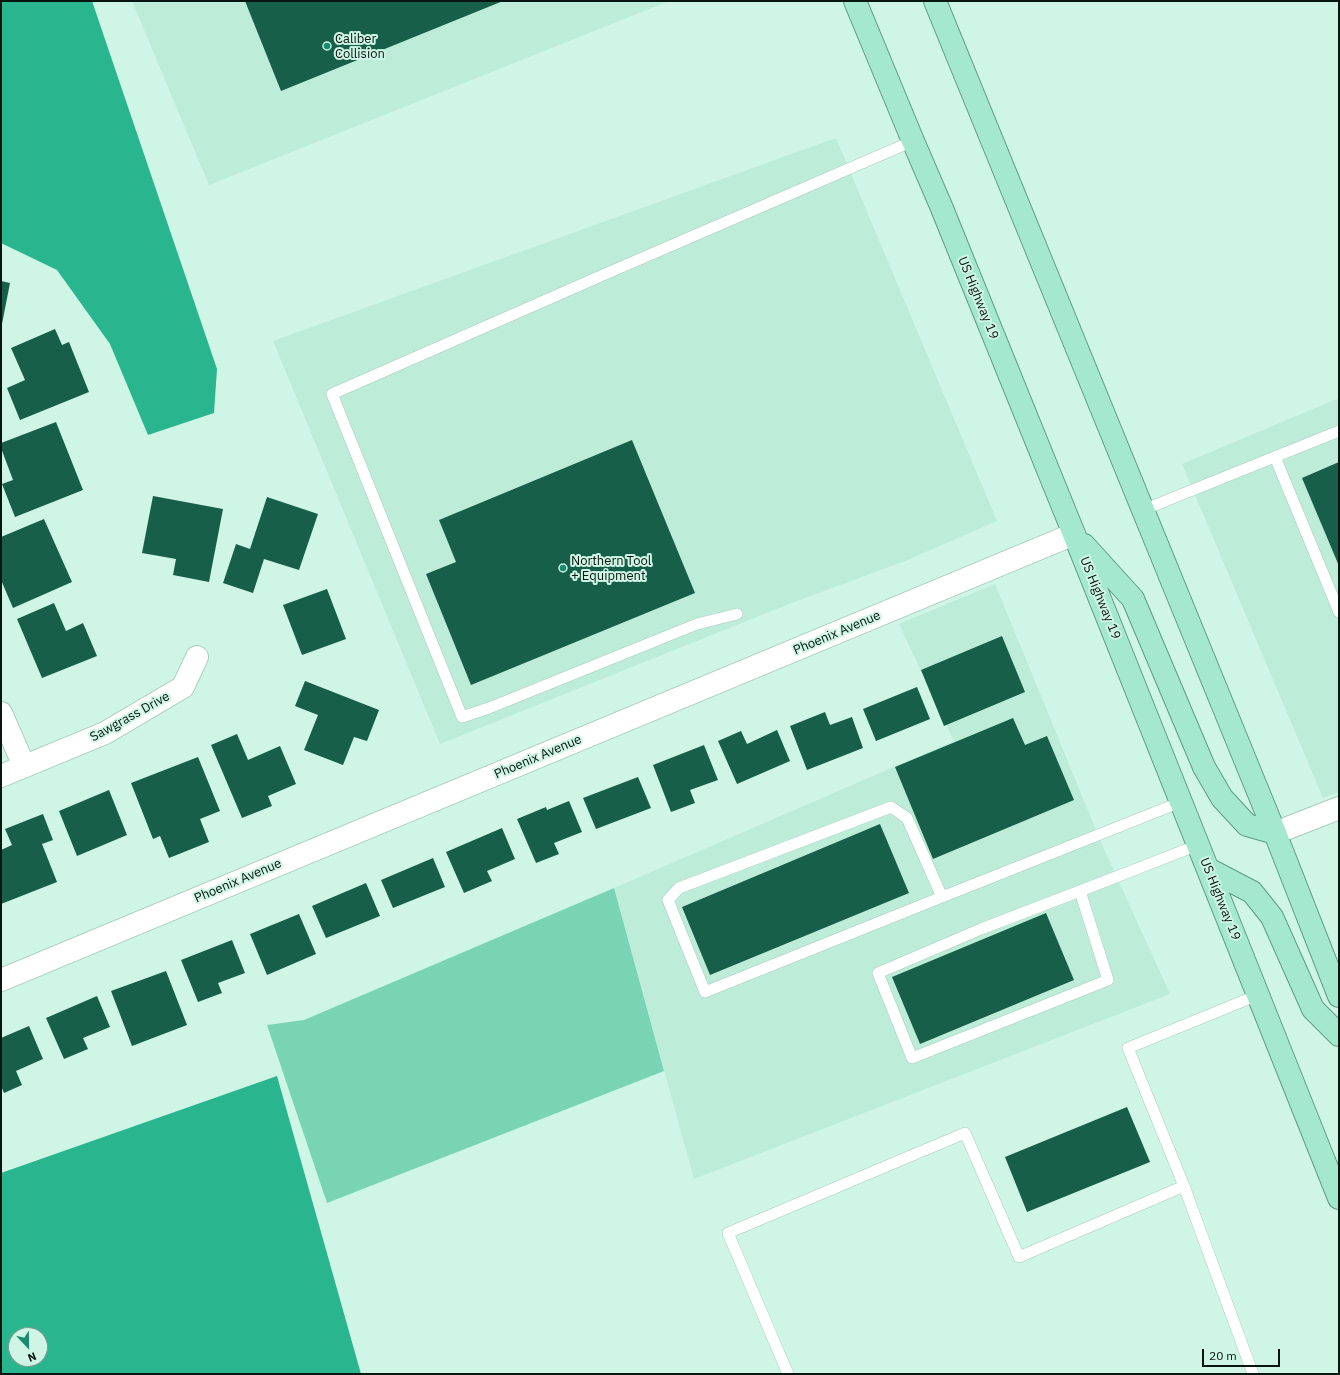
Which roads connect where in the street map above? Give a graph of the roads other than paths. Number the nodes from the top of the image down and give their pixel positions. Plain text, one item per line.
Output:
1 (855, 1) edge
2 (935, 1) edge
3 (913, 141) junction
4 (1339, 431) edge
5 (1275, 457) junction
6 (1143, 510) junction
7 (1074, 534) junction
8 (1339, 612) edge
9 (737, 614) dead end
10 (197, 657) dead end
11 (1, 713) edge
12 (24, 766) junction
13 (1, 776) edge
14 (1181, 802) junction
15 (1339, 808) edge
16 (1275, 833) junction
17 (1198, 845) junction
18 (1208, 869) junction
19 (1080, 891) junction
20 (942, 897) junction
21 (1, 980) edge
22 (1258, 995) junction
23 (1339, 996) edge
24 (1339, 1035) edge
25 (1184, 1186) junction
26 (1339, 1198) edge
27 (788, 1374) edge
28 (1253, 1374) edge

1 - 3 highway, US Highway 19
2 - 6 highway
3 - 7 highway, US Highway 19
3 - 9 lane
4 - 5 lane
5 - 6 lane
5 - 8 lane
6 - 16 highway
7 - 14 highway, US Highway 19
7 - 16 highway
7 - 21 street, Phoenix Avenue
10 - 12 street, Sawgrass Drive
11 - 12 street
12 - 13 street, Sawgrass Drive
14 - 17 highway, US Highway 19
14 - 20 lane
15 - 16 street
16 - 23 highway
17 - 18 highway, US Highway 19
17 - 19 lane
18 - 22 highway, US Highway 19
18 - 24 highway
19 - 19 lane
20 - 20 lane
22 - 25 lane
22 - 26 highway, US Highway 19
25 - 27 lane
25 - 28 lane

